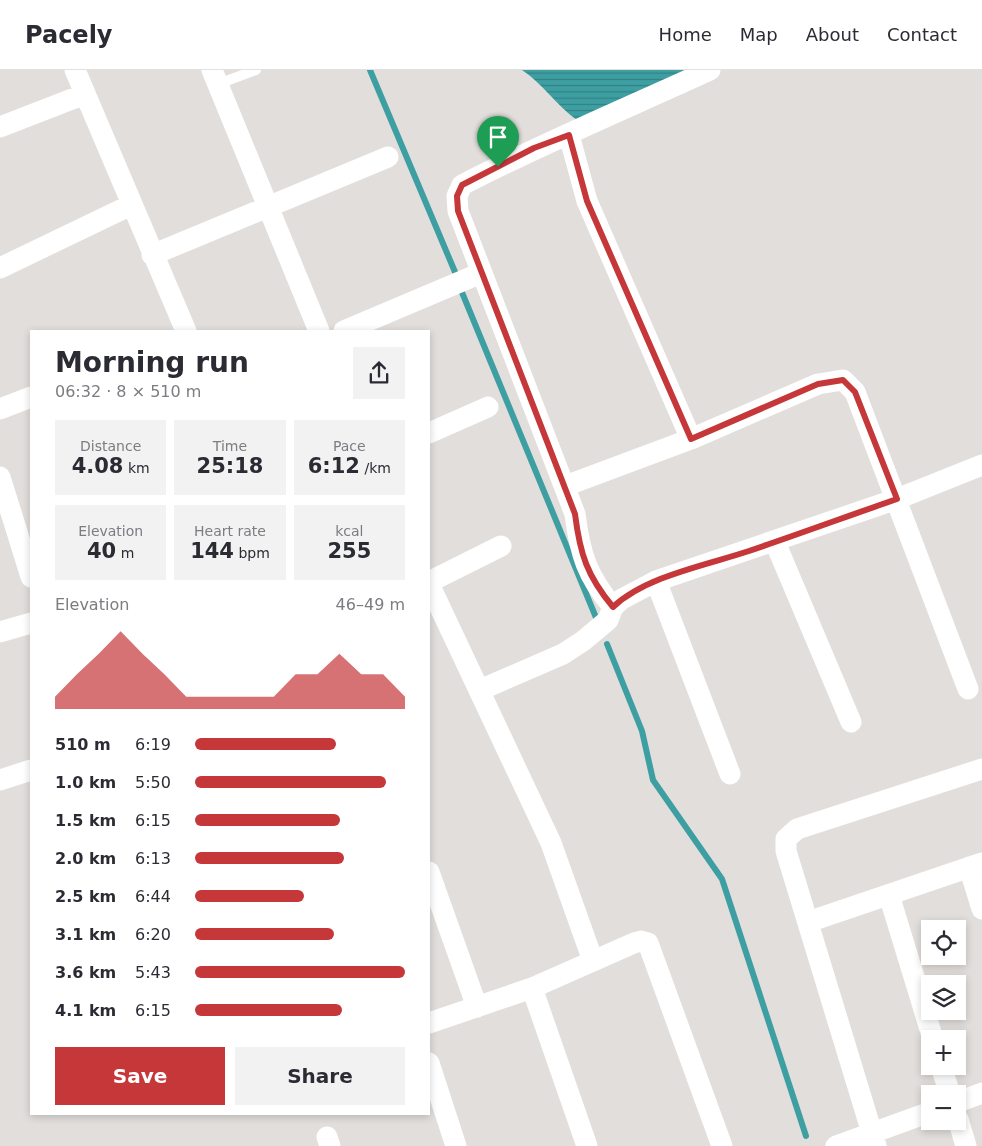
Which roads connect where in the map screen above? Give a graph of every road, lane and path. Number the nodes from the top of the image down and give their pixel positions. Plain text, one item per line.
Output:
1 (75, 70) edge
2 (256, 70) edge
3 (710, 70) edge
4 (215, 77) edge
5 (84, 94) junction
6 (0, 127) edge
7 (569, 135) junction
8 (388, 157) dead end
9 (131, 205) junction
10 (268, 207) junction
11 (152, 255) junction
12 (0, 268) edge
13 (481, 272) junction
14 (186, 330) edge
15 (318, 330) edge
16 (346, 330) edge
17 (30, 398) edge
18 (488, 407) dead end
19 (0, 409) edge
20 (430, 433) edge
21 (691, 439) junction
22 (982, 465) edge
23 (0, 477) edge
24 (565, 486) junction
25 (897, 499) junction
26 (775, 542) junction
27 (501, 546) dead end
28 (30, 574) edge
29 (656, 581) junction
30 (430, 582) edge
31 (430, 585) edge
32 (613, 607) junction
33 (30, 623) edge
34 (0, 632) edge
35 (968, 689) dead end
36 (480, 690) junction
37 (851, 722) dead end
38 (982, 769) edge
39 (30, 770) edge
40 (730, 774) dead end
41 (0, 780) edge
42 (976, 865) edge
43 (430, 875) edge
44 (888, 895) junction
45 (982, 909) edge
46 (808, 922) junction
47 (592, 961) junction
48 (532, 988) junction
49 (477, 1007) junction
50 (430, 1023) edge
51 (930, 1030) edge
52 (430, 1066) edge
53 (982, 1093) edge
54 (966, 1099) edge
55 (921, 1116) edge
56 (961, 1130) edge
57 (874, 1140) edge
58 (456, 1146) edge
59 (586, 1146) edge
60 (722, 1146) edge
61 (836, 1146) edge
62 (966, 1146) edge

1 - 5 street
2 - 4 lane
3 - 7 street
4 - 10 street
5 - 6 street
5 - 9 street
7 - 13 street
7 - 21 street
8 - 10 street
9 - 11 street
9 - 12 street
10 - 11 street
10 - 15 street
11 - 14 street
13 - 16 street
13 - 24 street
17 - 19 street
18 - 20 street
21 - 24 street
21 - 25 street
22 - 25 street
23 - 28 street
24 - 32 street
25 - 26 street
25 - 35 street
26 - 29 street
26 - 37 street
27 - 30 street
29 - 32 street
29 - 40 street
31 - 36 street
32 - 36 street
33 - 34 street
36 - 47 street
38 - 46 street
39 - 41 street
42 - 44 street
42 - 45 street
43 - 49 street
44 - 46 street
44 - 51 street
46 - 57 street
47 - 48 street
47 - 60 street
48 - 49 street
48 - 59 street
49 - 50 street
52 - 58 street
53 - 54 street
55 - 57 street
56 - 62 street
57 - 61 street

